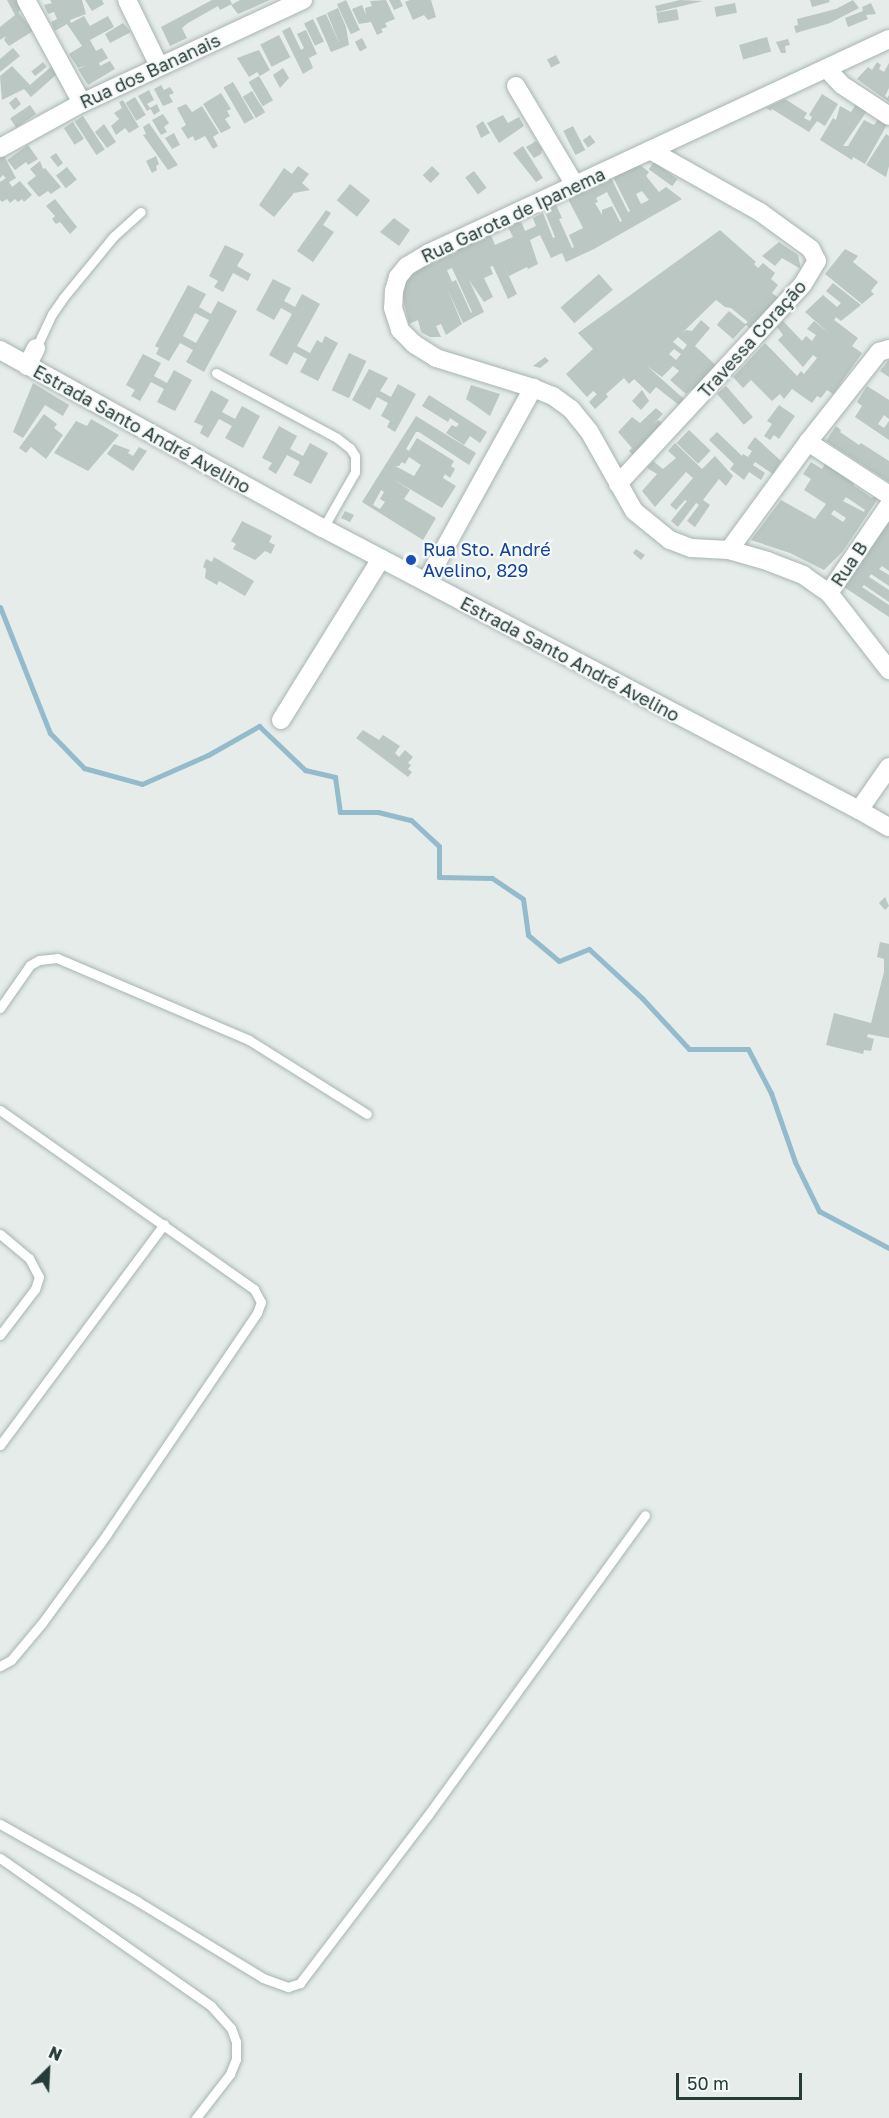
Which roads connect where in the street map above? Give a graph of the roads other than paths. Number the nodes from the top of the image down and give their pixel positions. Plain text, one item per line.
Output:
1 (26, 0) edge
2 (128, 0) edge
3 (296, 2) edge
4 (889, 39) edge
5 (159, 66) junction
6 (827, 69) junction
7 (516, 86) dead end
8 (82, 103) junction
9 (889, 116) edge
10 (0, 148) edge
11 (650, 150) junction
12 (575, 185) junction
13 (141, 212) dead end
14 (36, 348) joint
15 (889, 349) edge
16 (0, 350) edge
17 (27, 366) junction
18 (216, 373) dead end
19 (533, 388) junction
20 (808, 442) junction
21 (618, 484) junction
22 (889, 495) edge
23 (889, 505) edge
24 (323, 528) junction
25 (729, 550) junction
26 (381, 559) junction
27 (426, 582) junction
28 (829, 593) junction
29 (889, 670) edge
30 (281, 720) dead end
31 (889, 767) edge
32 (859, 810) junction
33 (889, 827) edge
34 (0, 1008) edge
35 (0, 1110) edge
36 (367, 1114) dead end
37 (164, 1224) junction
38 (0, 1234) edge
39 (0, 1335) edge
40 (0, 1445) edge
41 (645, 1515) dead end
42 (0, 1666) edge
43 (0, 1824) edge
44 (0, 1858) edge
45 (196, 2118) edge

1 - 8 street
2 - 5 street
3 - 5 street, Rua dos Bananais
4 - 6 street, Rua Garota de Ipanema
5 - 8 street, Rua dos Bananais
6 - 9 street
6 - 11 street, Rua Garota de Ipanema
7 - 12 street
8 - 10 street, Rua dos Bananais
11 - 12 street, Rua Garota de Ipanema
11 - 21 street, Travessa Coração
12 - 19 street, Rua Garota de Ipanema
13 - 14 lane
14 - 17 street
15 - 20 street
16 - 17 street, Estrada Santo André Avelino
17 - 24 street, Estrada Santo André Avelino
18 - 24 lane
19 - 21 street, Rua Garota de Ipanema
19 - 27 street
20 - 22 street
20 - 25 street
21 - 25 street, Rua Garota de Ipanema
23 - 28 street, Rua B
24 - 26 street, Estrada Santo André Avelino
25 - 28 street, Rua Garota de Ipanema
26 - 27 street, Estrada Santo André Avelino
26 - 30 street
27 - 32 street, Estrada Santo André Avelino
28 - 29 street, Rua Garota de Ipanema
31 - 32 street
32 - 33 street, Estrada Santo André Avelino
34 - 36 lane
35 - 37 lane
37 - 40 lane
37 - 42 lane
38 - 39 lane
41 - 43 lane
44 - 45 lane

